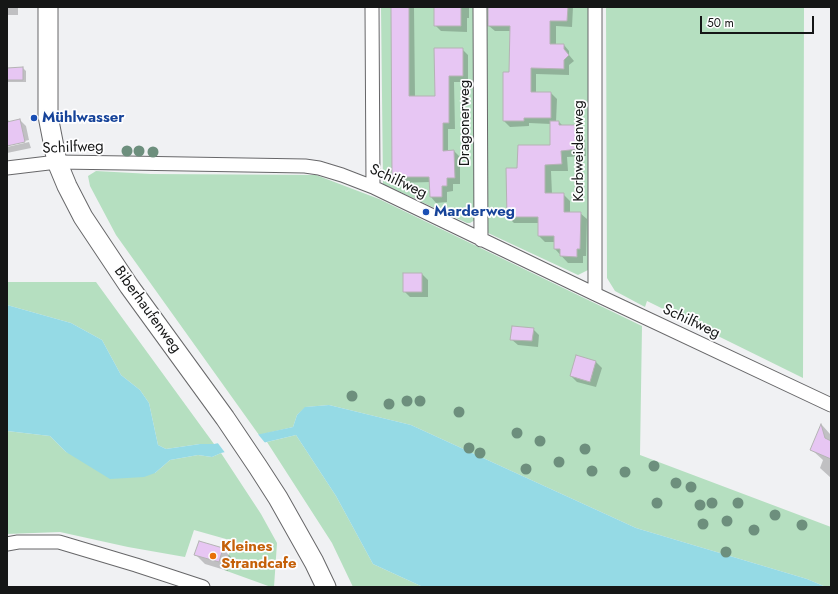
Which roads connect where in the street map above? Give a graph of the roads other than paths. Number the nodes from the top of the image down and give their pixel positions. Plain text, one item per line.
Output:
1 (48, 7) edge
2 (372, 7) edge
3 (480, 7) edge
4 (595, 7) edge
5 (57, 162) junction
6 (7, 168) edge
7 (373, 187) junction
8 (481, 240) junction
9 (595, 294) junction
10 (831, 405) edge
11 (7, 544) edge
12 (203, 587) edge
13 (326, 587) edge

1 - 5 main road, Biberhaufenweg
2 - 7 street
3 - 8 street, Dragonerweg
4 - 9 street, Korbweidenweg
5 - 6 street, Schilfweg
5 - 7 street, Schilfweg
5 - 13 main road, Biberhaufenweg
7 - 8 street, Schilfweg
8 - 9 street, Schilfweg
9 - 10 street, Schilfweg
11 - 12 street

